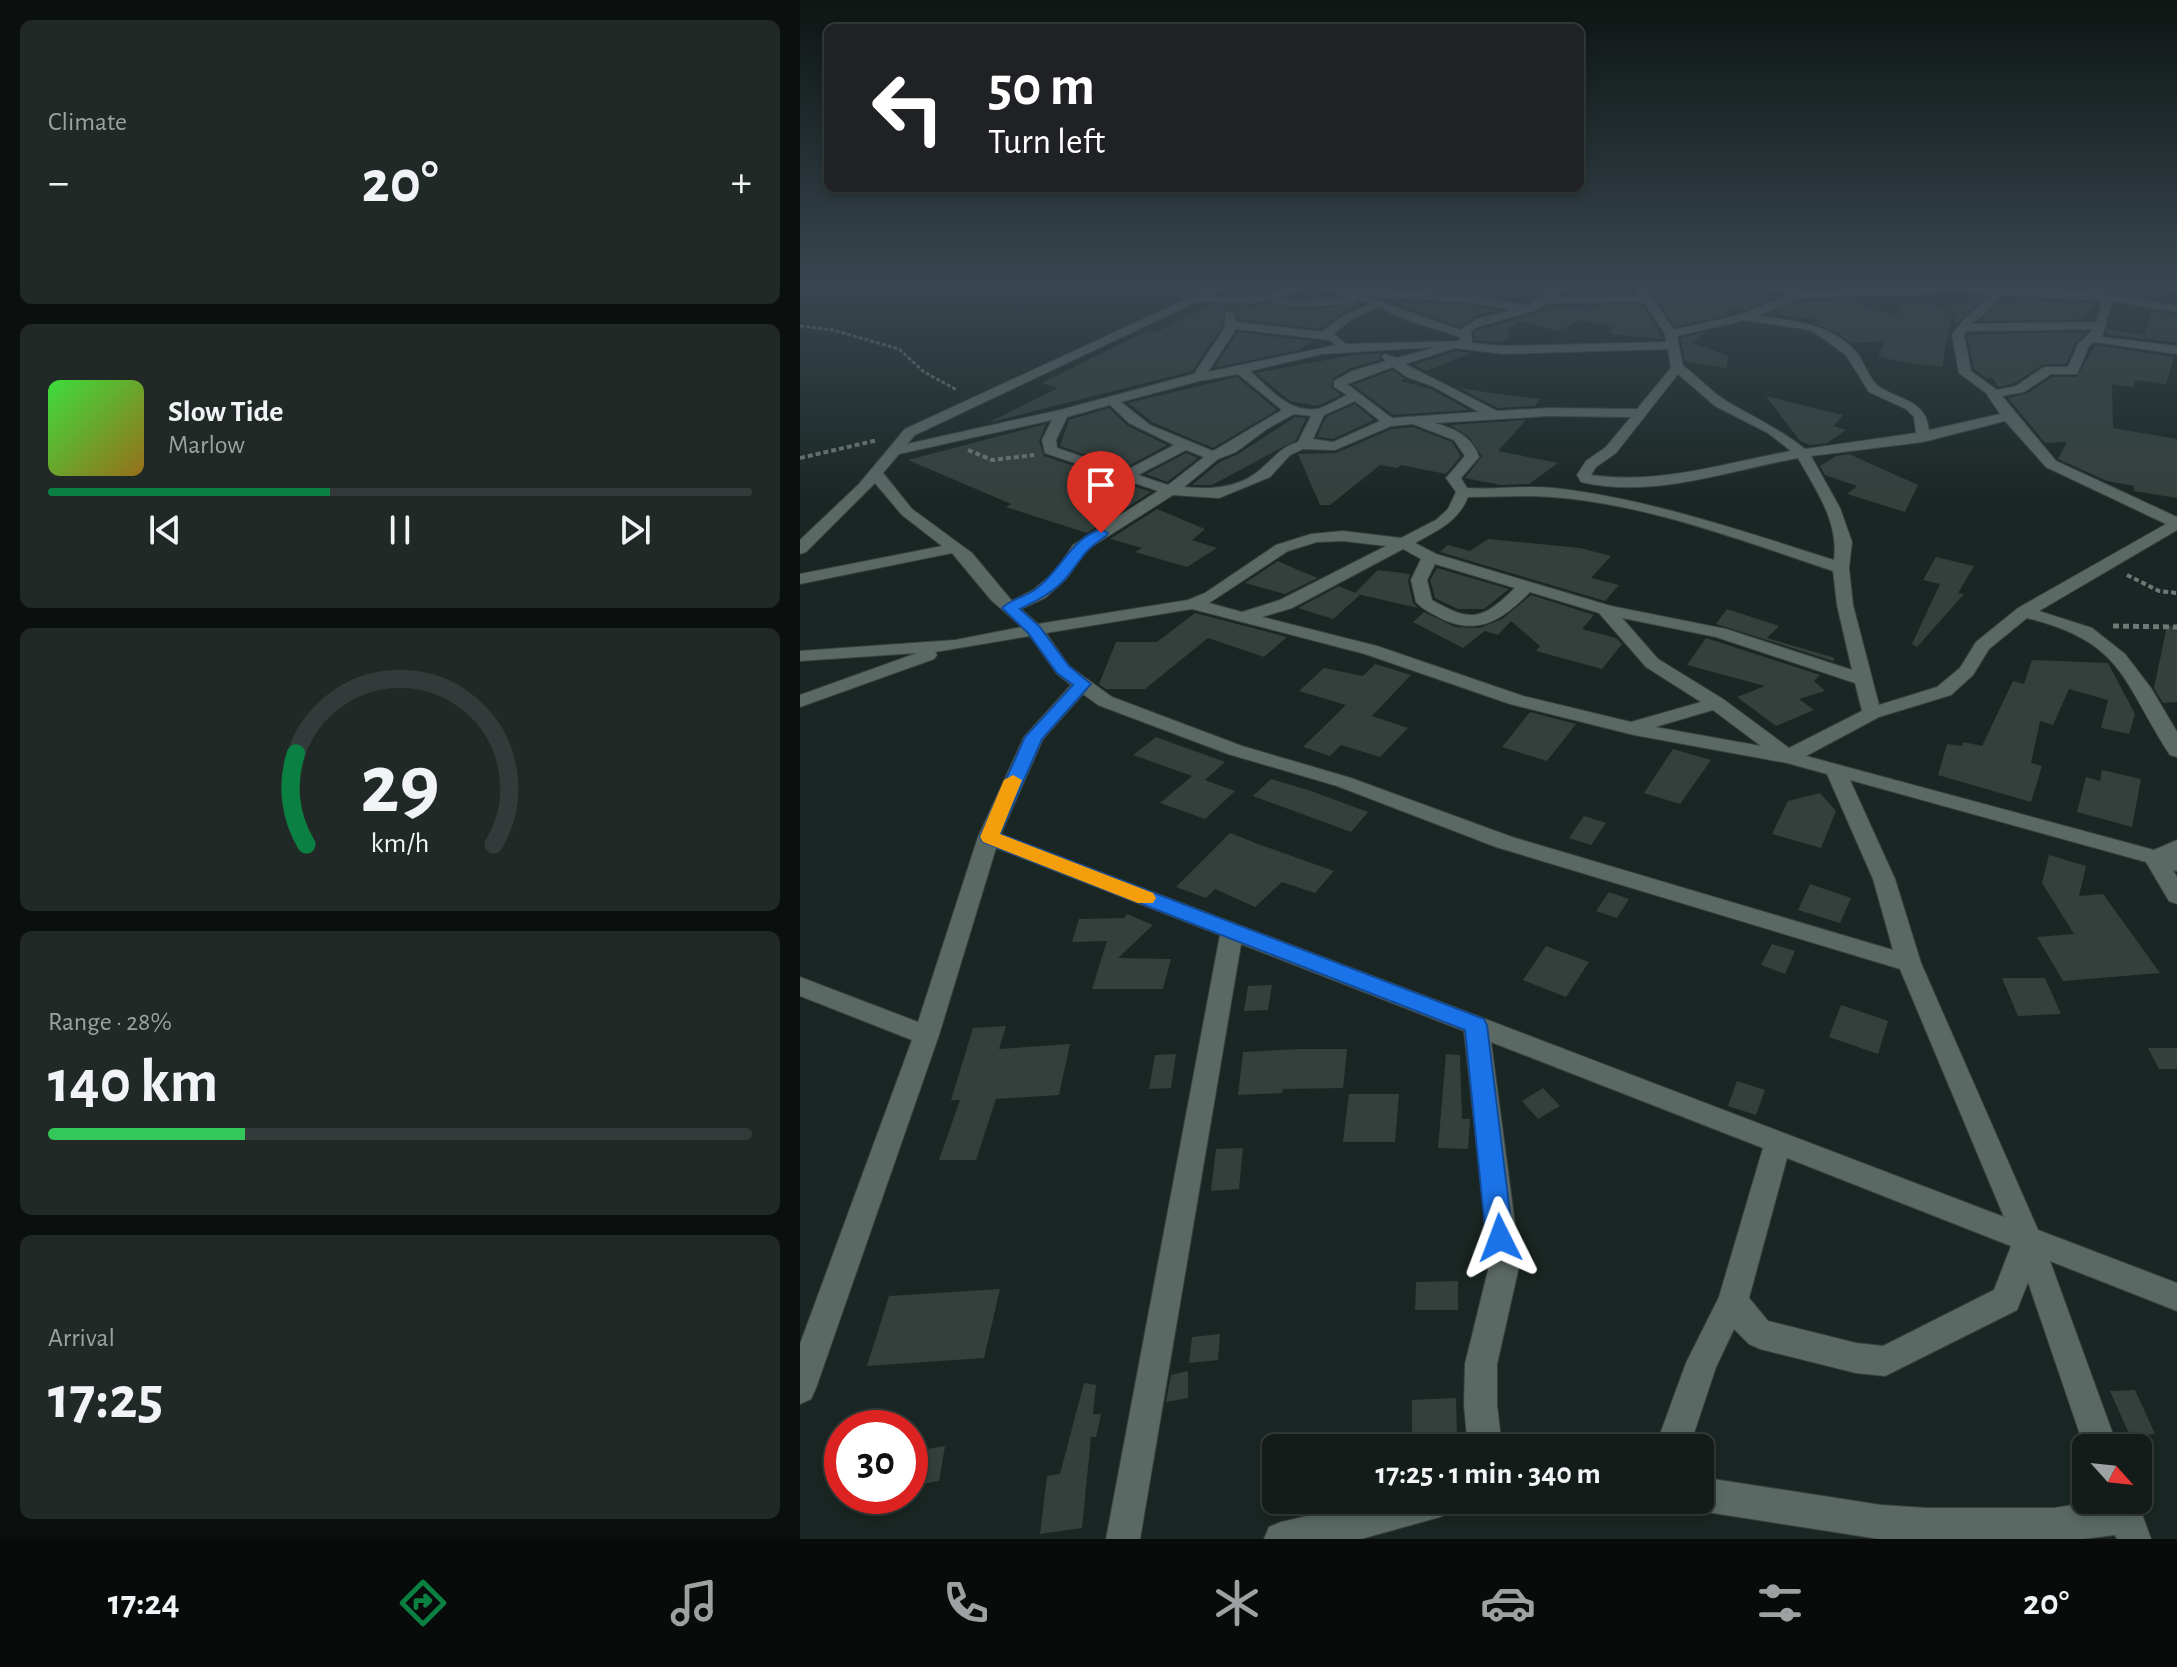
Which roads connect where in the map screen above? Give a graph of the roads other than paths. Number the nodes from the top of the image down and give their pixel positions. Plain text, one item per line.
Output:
1 (1066, 358) edge
2 (1211, 358) edge
3 (1294, 358) edge
4 (1387, 358) edge
5 (1413, 358) edge
6 (1675, 358) edge
7 (1854, 358) edge
8 (1962, 358) edge
9 (2078, 358) edge
10 (1394, 364) junction
11 (1677, 368) junction
12 (1241, 370) junction
13 (1198, 377) junction
14 (1994, 394) junction
15 (1355, 396) junction
16 (1113, 401) junction
17 (1292, 410) junction
18 (1319, 413) junction
19 (1638, 413) junction
20 (1062, 414) junction
21 (1492, 414) junction
22 (2008, 416) junction
23 (1407, 420) junction
24 (1389, 422) junction
25 (1923, 438) junction
26 (1304, 443) junction
27 (1187, 444) junction
28 (893, 451) junction
29 (1802, 453) junction
30 (1213, 456) junction
31 (876, 474) junction
32 (1126, 476) junction
33 (1168, 490) junction
34 (1463, 492) junction
35 (2177, 524) edge
36 (1404, 543) junction
37 (955, 548) junction
38 (800, 549) edge
39 (1430, 557) junction
40 (1841, 568) junction
41 (800, 579) edge
42 (1527, 586) junction
43 (1192, 604) junction
44 (1010, 608) junction
45 (1605, 609) junction
46 (2024, 612) junction
47 (1243, 617) junction
48 (1034, 629) junction
49 (955, 645) junction
50 (800, 656) edge
51 (1864, 680) junction
52 (1082, 684) junction
53 (800, 701) edge
54 (1716, 703) junction
55 (1872, 713) junction
56 (1632, 728) junction
57 (2172, 733) edge
58 (2177, 751) edge
59 (1788, 757) junction
60 (1836, 771) junction
61 (989, 837) junction
62 (2177, 847) edge
63 (2166, 862) edge
64 (2177, 896) edge
65 (1232, 931) junction
66 (1909, 963) junction
67 (800, 986) edge
68 (1476, 1025) junction
69 (926, 1035) junction
70 (1778, 1142) junction
71 (2028, 1240) junction
72 (2177, 1297) edge
73 (1733, 1300) junction
74 (800, 1388) edge
75 (1484, 1434) edge
76 (1677, 1434) edge
77 (2096, 1434) edge
78 (1714, 1496) edge
79 (1389, 1514) edge
80 (2127, 1519) edge
81 (1123, 1539) edge
82 (1281, 1539) edge

1 - 28 street
2 - 13 street
3 - 12 street
4 - 10 street
5 - 10 street
6 - 11 street
7 - 25 street
8 - 14 street
9 - 14 street
10 - 15 street
10 - 21 street
11 - 19 street
11 - 29 street
12 - 13 street
12 - 17 street
13 - 16 street
14 - 22 street
15 - 18 street
15 - 24 street
16 - 20 street
16 - 27 street
17 - 18 street
17 - 30 street
18 - 26 street
19 - 21 street
19 - 29 street
20 - 28 street
20 - 32 street
21 - 23 street
22 - 25 street
22 - 35 street
23 - 24 street
23 - 34 street
24 - 26 street
25 - 29 street
26 - 33 street
27 - 30 street
27 - 32 street
28 - 31 street
29 - 40 street
30 - 33 street
31 - 37 street
31 - 38 street
32 - 33 street
33 - 44 street
34 - 36 street
34 - 40 street
35 - 46 street
36 - 39 street
36 - 43 street
36 - 47 street
37 - 41 street
37 - 44 street
39 - 42 street
39 - 42 street
40 - 51 street
42 - 45 street
43 - 47 street
43 - 48 street
44 - 48 street
45 - 51 street
45 - 54 street
46 - 55 street
46 - 57 street
47 - 56 street
48 - 49 street
48 - 52 street
49 - 50 street
49 - 53 street
51 - 55 street
52 - 61 street
52 - 66 street
54 - 56 street
54 - 59 street
55 - 59 street
56 - 59 street
57 - 58 street
59 - 60 street
60 - 63 street
60 - 66 street
61 - 65 street
61 - 69 street
62 - 63 street
63 - 64 street
65 - 68 street
65 - 81 street
66 - 71 street
67 - 69 street
68 - 70 street
68 - 75 street
69 - 74 street
70 - 71 street
70 - 73 street
71 - 72 street
71 - 73 street
71 - 77 street
73 - 76 street
78 - 80 street
79 - 82 street

